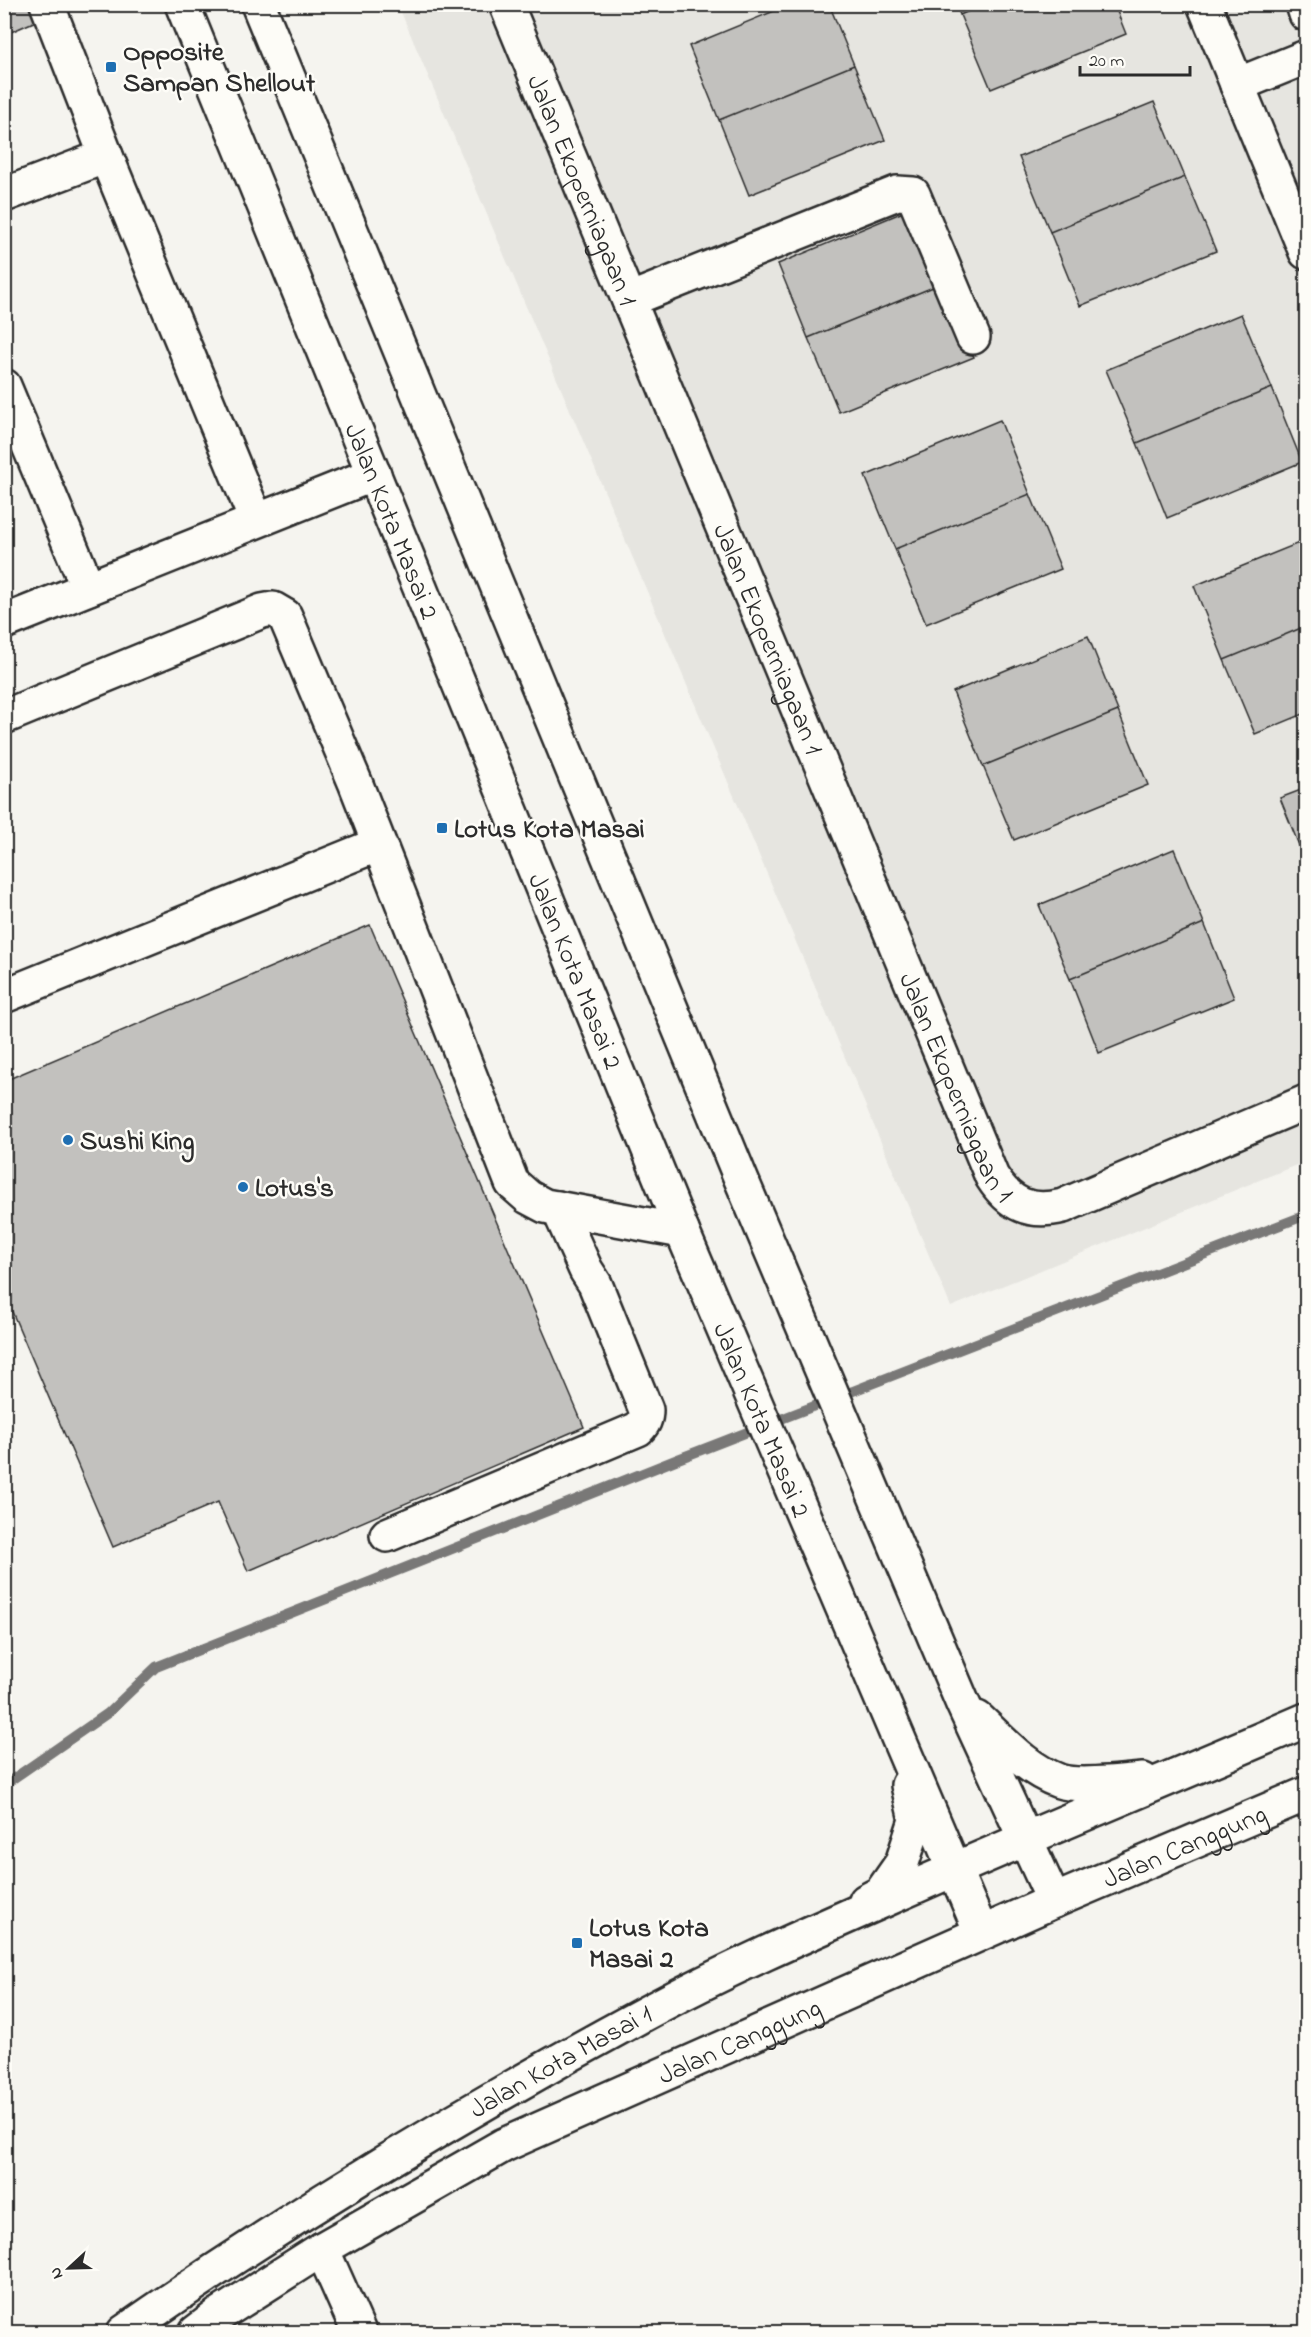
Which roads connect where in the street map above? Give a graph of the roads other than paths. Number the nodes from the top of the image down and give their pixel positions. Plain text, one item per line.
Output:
1 (47, 4) edge
2 (182, 4) edge
3 (258, 4) edge
4 (506, 4) edge
5 (1204, 4) edge
6 (1303, 4) edge
7 (1306, 14) edge
8 (1306, 57) edge
9 (1237, 85) junction
10 (106, 156) junction
11 (4, 195) edge
12 (1306, 252) edge
13 (629, 300) junction
14 (973, 337) dead end
15 (4, 386) edge
16 (374, 474) junction
17 (256, 520) junction
18 (88, 588) junction
19 (4, 622) edge
20 (4, 717) edge
21 (379, 844) junction
22 (4, 996) edge
23 (1306, 1102) edge
24 (558, 1208) junction
25 (682, 1231) junction
26 (387, 1535) dead end
27 (963, 1704) junction
28 (1306, 1720) edge
29 (892, 1722) junction
30 (1169, 1778) junction
31 (1306, 1794) edge
32 (1025, 1839) junction
33 (956, 1869) junction
34 (1054, 1900) junction
35 (981, 1932) junction
36 (785, 1944) junction
37 (322, 2249) junction
38 (124, 2332) edge
39 (196, 2332) edge
40 (359, 2332) edge

1 - 10 main road
2 - 16 main road, Jalan Kota Masai 2
3 - 27 main road
4 - 13 main road, Jalan Ekoperniagaan 1
5 - 9 main road
6 - 7 main road
8 - 9 main road
9 - 12 main road
10 - 11 main road
10 - 17 main road
13 - 14 main road
13 - 23 main road, Jalan Ekoperniagaan 1
15 - 18 main road
16 - 17 main road
16 - 25 main road, Jalan Kota Masai 2
17 - 18 main road
18 - 19 main road
20 - 21 main road
21 - 22 main road
21 - 24 main road
24 - 25 main road
24 - 26 main road
25 - 29 main road, Jalan Kota Masai 2
27 - 30 main road
27 - 32 main road
28 - 30 main road
29 - 33 main road, Jalan Kota Masai 2
29 - 36 main road
30 - 32 main road
31 - 34 main road, Jalan Canggung
32 - 33 main road, Jalan Kota Masai 1
32 - 34 main road
33 - 35 main road, Jalan Kota Masai 2
33 - 36 main road, Jalan Kota Masai 1
34 - 35 main road, Jalan Canggung
35 - 37 main road, Jalan Canggung
36 - 38 main road, Jalan Kota Masai 1
37 - 39 main road, Jalan Canggung
37 - 40 main road

